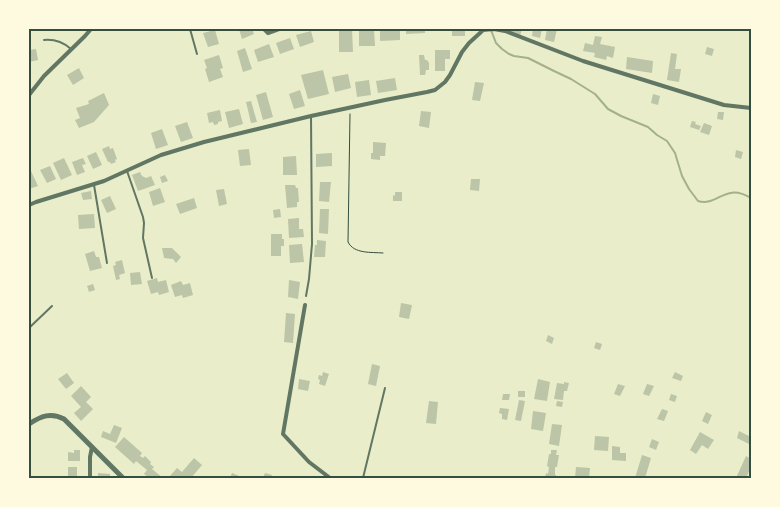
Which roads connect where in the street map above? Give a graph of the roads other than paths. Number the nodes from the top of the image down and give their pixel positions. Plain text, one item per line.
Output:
1 (91, 29) edge
2 (190, 29) edge
3 (264, 29) edge
4 (279, 29) edge
5 (494, 29) edge
6 (484, 30) edge
7 (44, 40) dead end
8 (71, 49) junction
9 (198, 54) dead end
10 (29, 95) edge
11 (751, 108) edge
12 (310, 116) junction
13 (127, 171) junction
14 (94, 185) junction
15 (29, 205) edge
16 (108, 263) dead end
17 (152, 278) dead end
18 (306, 296) dead end
19 (305, 305) dead end
20 (52, 306) dead end
21 (29, 328) edge
22 (385, 388) dead end
23 (29, 424) edge
24 (92, 447) junction
25 (90, 478) edge
26 (123, 478) edge
27 (330, 478) edge
28 (363, 478) edge

1 - 8 street
2 - 9 lane
3 - 4 street
5 - 6 street
5 - 11 street
6 - 12 street
7 - 8 lane
8 - 10 street
12 - 13 street
12 - 18 lane
13 - 14 street
13 - 17 lane
14 - 15 street
14 - 16 lane
19 - 27 street
20 - 21 lane
22 - 28 lane
23 - 24 street
24 - 25 street
24 - 26 street

